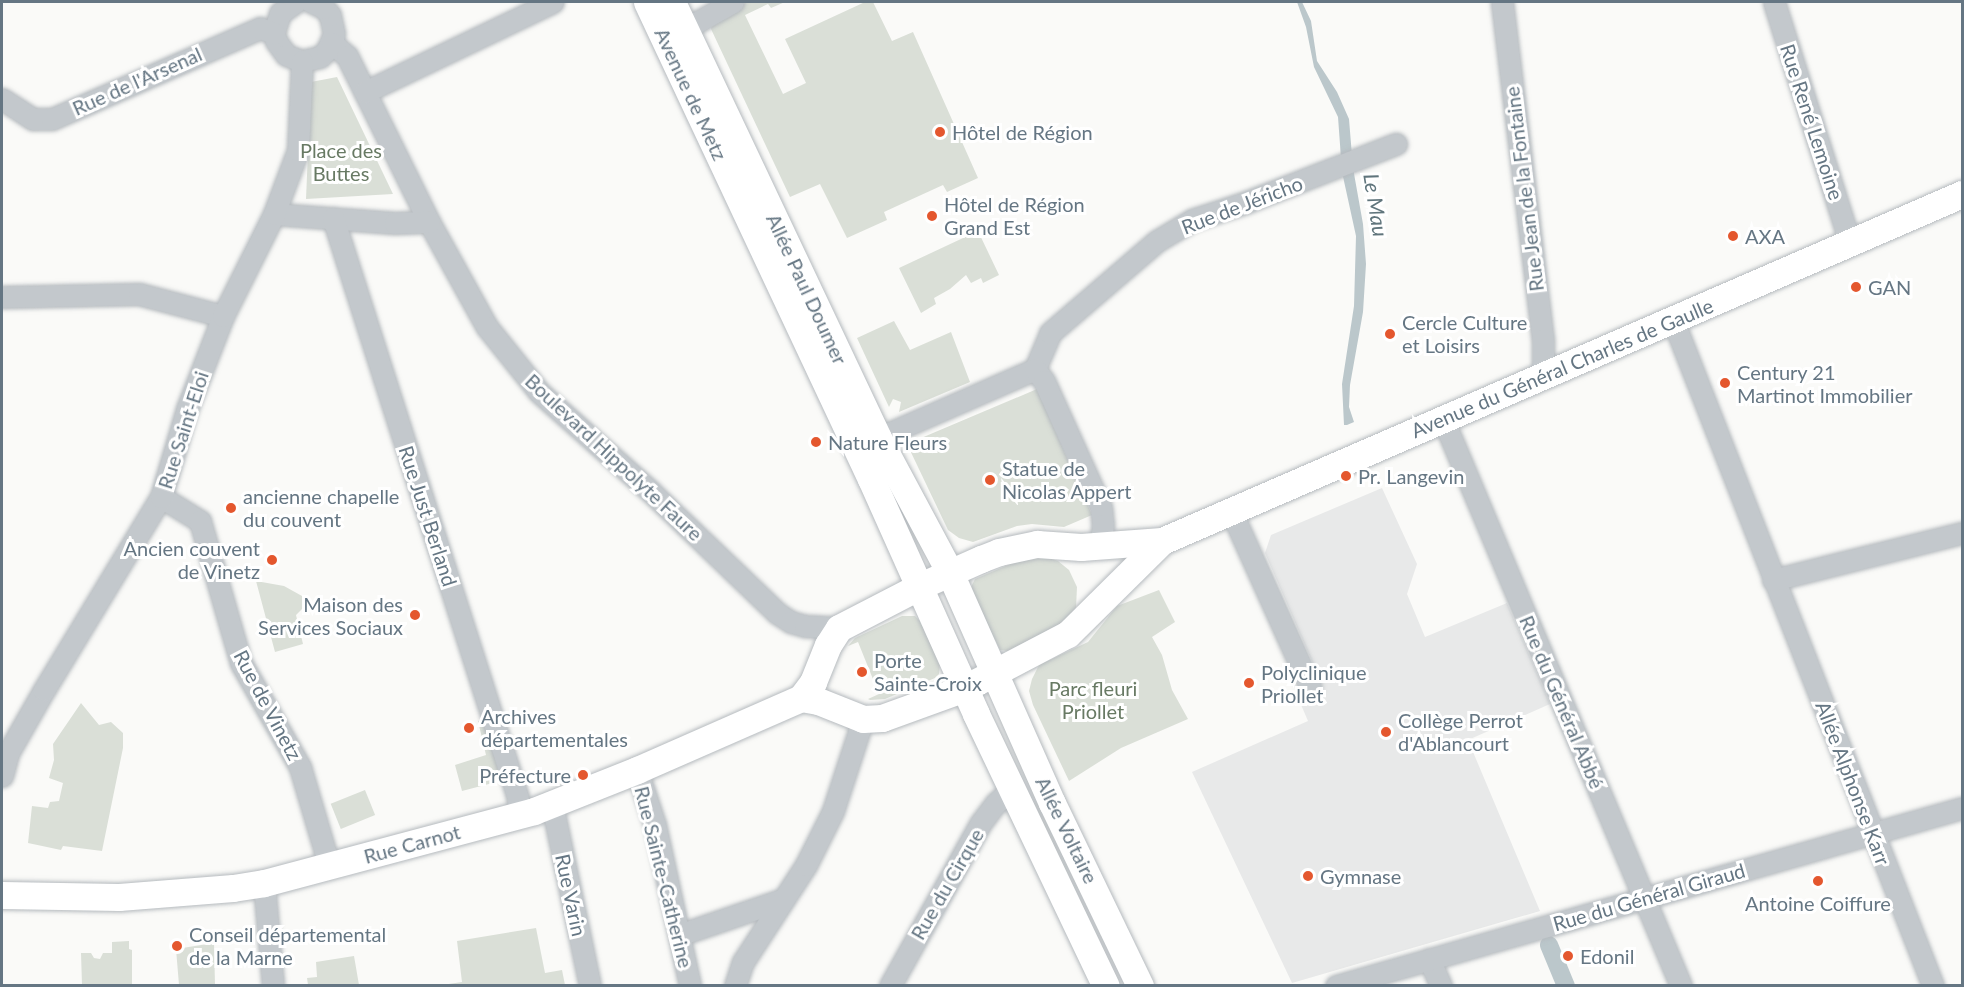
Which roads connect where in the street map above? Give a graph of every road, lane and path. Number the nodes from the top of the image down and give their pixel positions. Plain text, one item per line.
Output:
1 (296, 2) edge
2 (311, 2) edge
3 (553, 2) edge
4 (647, 2) edge
5 (672, 2) edge
6 (733, 2) edge
7 (1502, 2) edge
8 (1774, 2) edge
9 (685, 29) junction
10 (274, 33) junction
11 (332, 43) junction
12 (302, 60) junction
13 (365, 93) junction
14 (2, 99) edge
15 (1396, 144) dead end
16 (734, 187) joint
17 (1962, 195) edge
18 (274, 214) junction
19 (333, 218) junction
20 (429, 222) junction
21 (1850, 243) junction
22 (2, 297) edge
23 (223, 316) junction
24 (1672, 320) junction
25 (1035, 369) junction
26 (1543, 376) junction
27 (1443, 419) junction
28 (878, 438) junction
29 (161, 497) junction
30 (1231, 511) junction
31 (1962, 533) edge
32 (1162, 541) junction
33 (1100, 546) junction
34 (950, 573) junction
35 (1773, 580) junction
36 (1114, 585) junction
37 (920, 586) junction
38 (834, 637) junction
39 (995, 673) junction
40 (1310, 687) dead end
41 (965, 688) junction
42 (801, 698) junction
43 (856, 716) junction
44 (638, 770) junction
45 (2, 776) edge
46 (1012, 789) junction
47 (552, 804) junction
48 (1962, 808) edge
49 (521, 815) junction
50 (1872, 834) junction
51 (329, 865) junction
52 (264, 883) junction
53 (2, 895) edge
54 (1644, 899) junction
55 (781, 900) junction
56 (679, 935) junction
57 (1088, 949) junction
58 (1429, 959) junction
59 (273, 986) edge
60 (590, 986) edge
61 (690, 986) edge
62 (735, 986) edge
63 (890, 986) edge
64 (1092, 986) edge
65 (1106, 986) edge
66 (1140, 986) edge
67 (1336, 986) edge
68 (1441, 986) edge
69 (1681, 986) edge
70 (1933, 986) edge

1 - 10 street
2 - 11 street
3 - 13 street
4 - 16 main road, Avenue de Metz
5 - 9 main road, Allée Paul Doumer
6 - 9 street
7 - 26 street, Rue Jean de la Fontaine
8 - 21 street, Rue René Lemoine
9 - 28 main road, Allée Paul Doumer
10 - 12 street
10 - 14 street, Rue de l'Arsenal
11 - 12 street
11 - 13 street, Boulevard Hippolyte Faure
12 - 18 street, Rue Saint-Eloi
13 - 20 street, Boulevard Hippolyte Faure
15 - 25 street, Rue de Jéricho
16 - 37 main road, Allée Paul Doumer
17 - 21 main road, Avenue du Général Charles de Gaulle
18 - 19 street
18 - 23 street, Rue Saint-Eloi
19 - 20 street
19 - 49 street, Rue Just Berland
20 - 38 street, Boulevard Hippolyte Faure
21 - 24 main road, Avenue du Général Charles de Gaulle
22 - 23 street
23 - 29 street, Rue Saint-Eloi
24 - 26 main road, Avenue du Général Charles de Gaulle
24 - 35 street, Allée Alphonse Karr
25 - 28 street
25 - 33 street
26 - 27 main road, Avenue du Général Charles de Gaulle
27 - 30 main road, Avenue du Général Charles de Gaulle
27 - 54 street, Rue du Général Abbé
28 - 34 main road, Allée Paul Doumer
29 - 45 street, Rue Saint-Eloi
29 - 51 street, Rue de Vinetz
30 - 32 main road, Avenue du Général Charles de Gaulle
30 - 40 street
31 - 35 street
32 - 33 main road, Avenue du Général Charles de Gaulle
32 - 36 main road, Avenue du Général Charles de Gaulle
33 - 34 main road, Avenue du Général Charles de Gaulle
33 - 36 main road
34 - 37 main road, Avenue du Général Charles de Gaulle
34 - 39 main road, Allée Voltaire
35 - 50 street, Allée Alphonse Karr
36 - 39 main road, Avenue du Général Charles de Gaulle
37 - 38 main road, Avenue du Général Charles de Gaulle
37 - 41 main road, Allée Paul Doumer
38 - 42 main road
38 - 43 main road
39 - 41 main road, Avenue du Général Charles de Gaulle
39 - 66 main road, Allée Voltaire
41 - 43 main road, Avenue du Général Charles de Gaulle
41 - 46 main road, Allée Voltaire
42 - 43 main road
42 - 44 main road, Rue Carnot
43 - 55 street
44 - 47 main road, Rue Carnot
44 - 56 street, Rue Sainte-Catherine
46 - 57 main road, Allée Voltaire
46 - 63 street, Rue du Cirque
47 - 49 main road, Rue Carnot
47 - 60 street, Rue Varin
48 - 50 street, Rue du Général Giraud
49 - 51 main road, Rue Carnot
50 - 54 street, Rue du Général Giraud
50 - 70 street, Allée Alphonse Karr
51 - 52 main road, Rue Carnot
52 - 53 main road, Rue Carnot
52 - 59 street
54 - 58 street, Rue du Général Giraud
54 - 69 street, Rue du Général Abbé
55 - 56 street
55 - 62 street
56 - 61 street, Rue Sainte-Catherine
57 - 64 street, Allée Voltaire
57 - 65 main road, Allée Voltaire
58 - 67 street, Rue du Général Giraud
58 - 68 street

